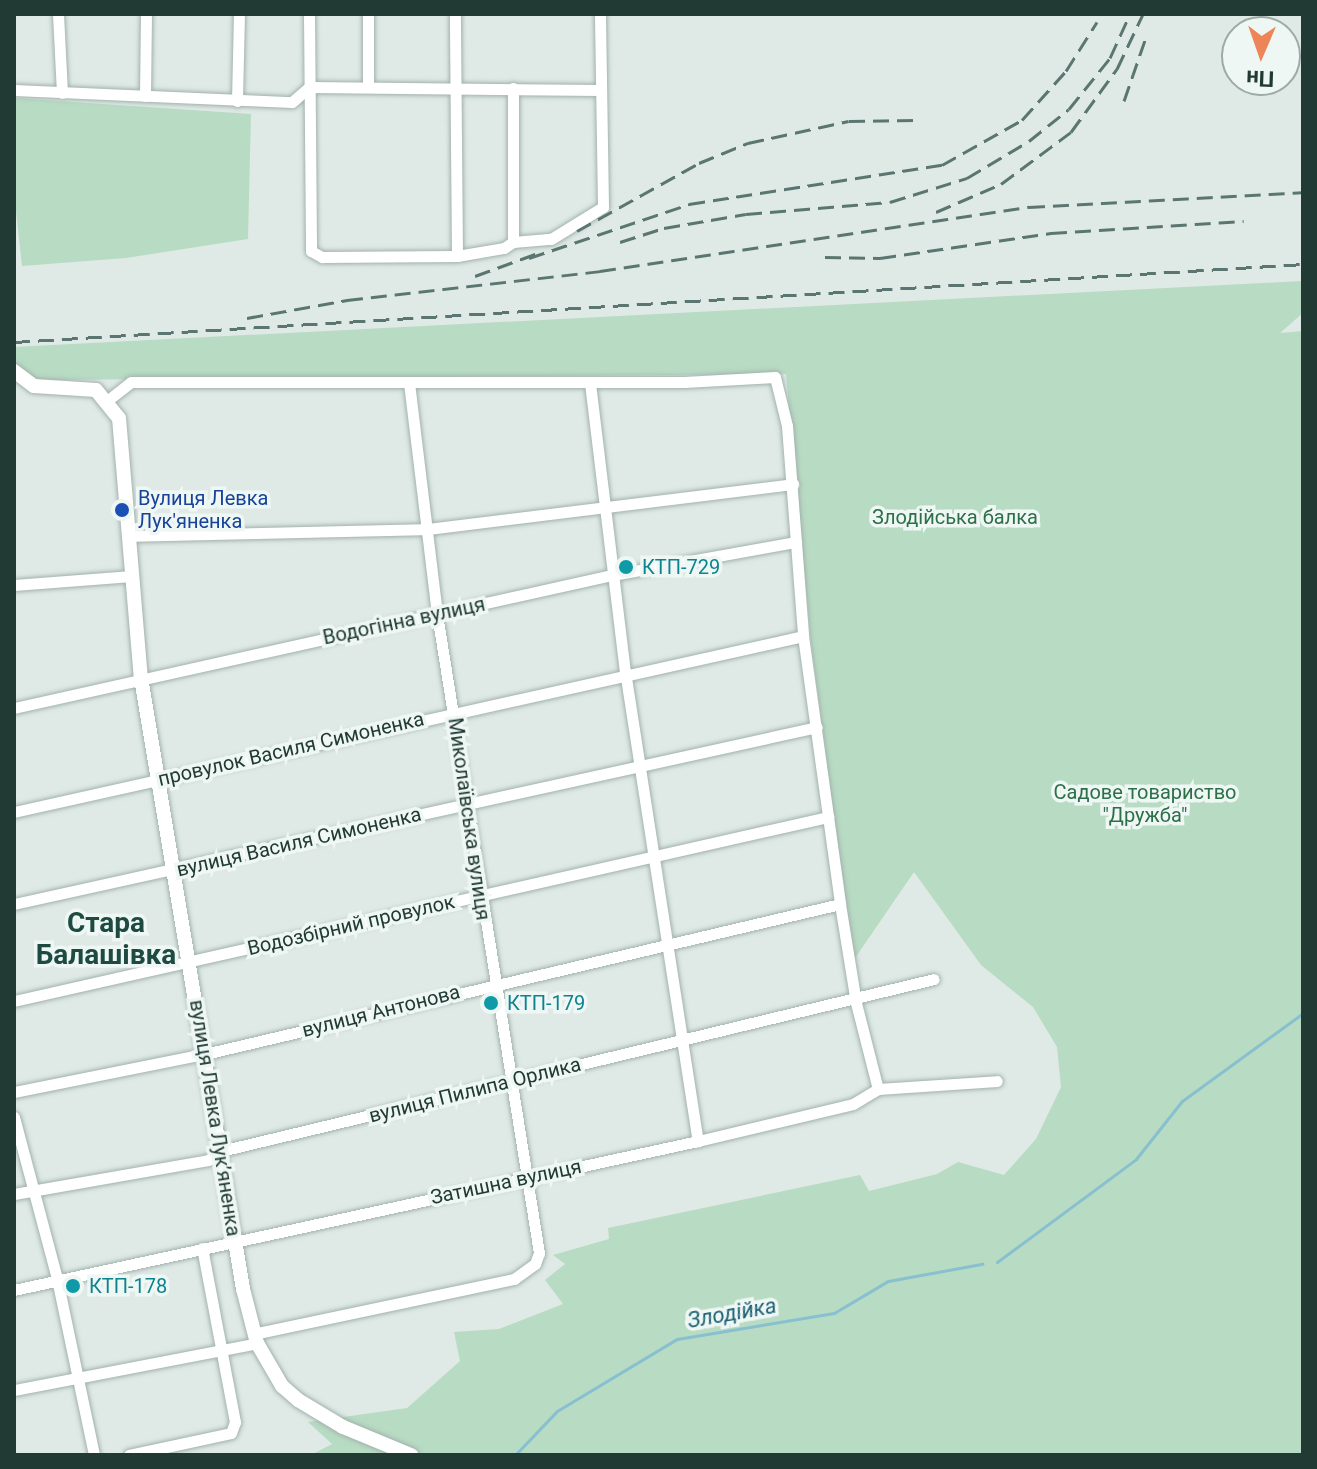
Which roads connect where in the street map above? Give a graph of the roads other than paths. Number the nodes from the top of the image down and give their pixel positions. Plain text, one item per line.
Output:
1 (58, 14) edge
2 (146, 14) edge
3 (239, 14) edge
4 (309, 14) edge
5 (368, 14) edge
6 (455, 14) edge
7 (600, 14) edge
8 (368, 86) junction
9 (455, 86) junction
10 (309, 87) junction
11 (513, 88) junction
12 (14, 90) edge
13 (601, 90) junction
14 (62, 93) junction
15 (145, 96) junction
16 (237, 101) junction
17 (513, 242) junction
18 (457, 256) junction
19 (14, 373) edge
20 (590, 383) junction
21 (409, 384) junction
22 (112, 405) junction
23 (793, 484) junction
24 (603, 510) junction
25 (427, 529) junction
26 (128, 536) junction
27 (796, 542) junction
28 (612, 575) junction
29 (132, 576) junction
30 (14, 585) edge
31 (437, 614) junction
32 (803, 636) junction
33 (625, 671) junction
34 (141, 678) junction
35 (14, 708) edge
36 (453, 711) junction
37 (817, 727) junction
38 (640, 768) junction
39 (156, 781) junction
40 (468, 802) junction
41 (14, 812) edge
42 (828, 817) junction
43 (655, 853) junction
44 (173, 872) junction
45 (480, 895) junction
46 (14, 904) edge
47 (840, 904) junction
48 (668, 945) junction
49 (189, 963) junction
50 (934, 979) dead end
51 (493, 984) junction
52 (14, 1001) edge
53 (856, 1003) junction
54 (683, 1039) junction
55 (205, 1054) junction
56 (997, 1081) dead end
57 (509, 1082) junction
58 (878, 1089) junction
59 (14, 1092) edge
60 (14, 1117) edge
61 (698, 1141) junction
62 (221, 1151) junction
63 (526, 1178) junction
64 (32, 1191) junction
65 (14, 1194) edge
66 (235, 1242) junction
67 (202, 1248) junction
68 (57, 1279) junction
69 (14, 1290) edge
70 (255, 1339) junction
71 (222, 1346) junction
72 (76, 1375) junction
73 (14, 1390) edge
74 (94, 1455) edge
75 (129, 1455) edge
76 (411, 1455) edge

1 - 14 street
2 - 15 street
3 - 16 street
4 - 10 street
5 - 8 street
6 - 9 street
7 - 13 street
8 - 9 street
8 - 10 street
9 - 11 street
9 - 18 street
10 - 16 street
10 - 18 street
11 - 13 street
11 - 17 street
12 - 14 street
13 - 17 street
14 - 15 street
15 - 16 street
17 - 18 street
19 - 22 street
20 - 21 street
20 - 23 street
20 - 24 street
21 - 22 street
21 - 25 street, Миколаївська вулиця
22 - 26 street, вулиця Левка Лукʼяненка
23 - 24 street
23 - 27 street
24 - 25 street
24 - 28 street
25 - 26 street
25 - 31 street, Миколаївська вулиця
26 - 29 street, вулиця Левка Лукʼяненка
27 - 28 street, Водогінна вулиця
27 - 32 street
28 - 31 street, Водогінна вулиця
28 - 33 street
29 - 30 street
29 - 34 street, вулиця Левка Лукʼяненка
31 - 34 street, Водогінна вулиця
31 - 36 street, Миколаївська вулиця
32 - 33 street, провулок Василя Симоненка
32 - 37 street
33 - 36 street, провулок Василя Симоненка
33 - 38 street
34 - 35 street, Водогінна вулиця
34 - 39 street, вулиця Левка Лукʼяненка
36 - 39 street, провулок Василя Симоненка
36 - 40 street, Миколаївська вулиця
37 - 38 street, вулиця Василя Симоненка
37 - 42 street
38 - 40 street, вулиця Василя Симоненка
38 - 43 street
39 - 41 street, провулок Василя Симоненка
39 - 44 street, вулиця Левка Лукʼяненка
40 - 44 street, вулиця Василя Симоненка
40 - 45 street, Миколаївська вулиця
42 - 43 street, Водозбірний провулок
42 - 47 street
43 - 45 street, Водозбірний провулок
43 - 48 street
44 - 46 street, вулиця Василя Симоненка
44 - 49 street, вулиця Левка Лукʼяненка
45 - 49 street, Водозбірний провулок
45 - 51 street, Миколаївська вулиця
47 - 48 street, вулиця Антонова
47 - 53 street
48 - 51 street, вулиця Антонова
48 - 54 street
49 - 52 street, Водозбірний провулок
49 - 55 street, вулиця Левка Лукʼяненка
50 - 53 street, вулиця Пилипа Орлика
51 - 55 street, вулиця Антонова
51 - 57 street, Миколаївська вулиця
53 - 54 street, вулиця Пилипа Орлика
53 - 58 street
54 - 57 street, вулиця Пилипа Орлика
54 - 61 street
55 - 59 street, вулиця Антонова
55 - 62 street, вулиця Левка Лукʼяненка
56 - 58 street, Затишна вулиця
57 - 62 street, вулиця Пилипа Орлика
57 - 63 street, Миколаївська вулиця
58 - 61 street, Затишна вулиця
60 - 64 street
61 - 63 street, Затишна вулиця
62 - 64 street, вулиця Пилипа Орлика
62 - 66 street, вулиця Левка Лукʼяненка
63 - 66 street, Затишна вулиця
63 - 70 street, Миколаївська вулиця
64 - 65 street, вулиця Пилипа Орлика
64 - 68 street
66 - 67 street, Затишна вулиця
66 - 70 street, вулиця Левка Лукʼяненка
67 - 68 street, Затишна вулиця
67 - 71 street
68 - 69 street, Затишна вулиця
68 - 72 street
70 - 71 street
70 - 76 street, вулиця Левка Лукʼяненка
71 - 72 street
71 - 75 street
72 - 73 street
72 - 74 street

